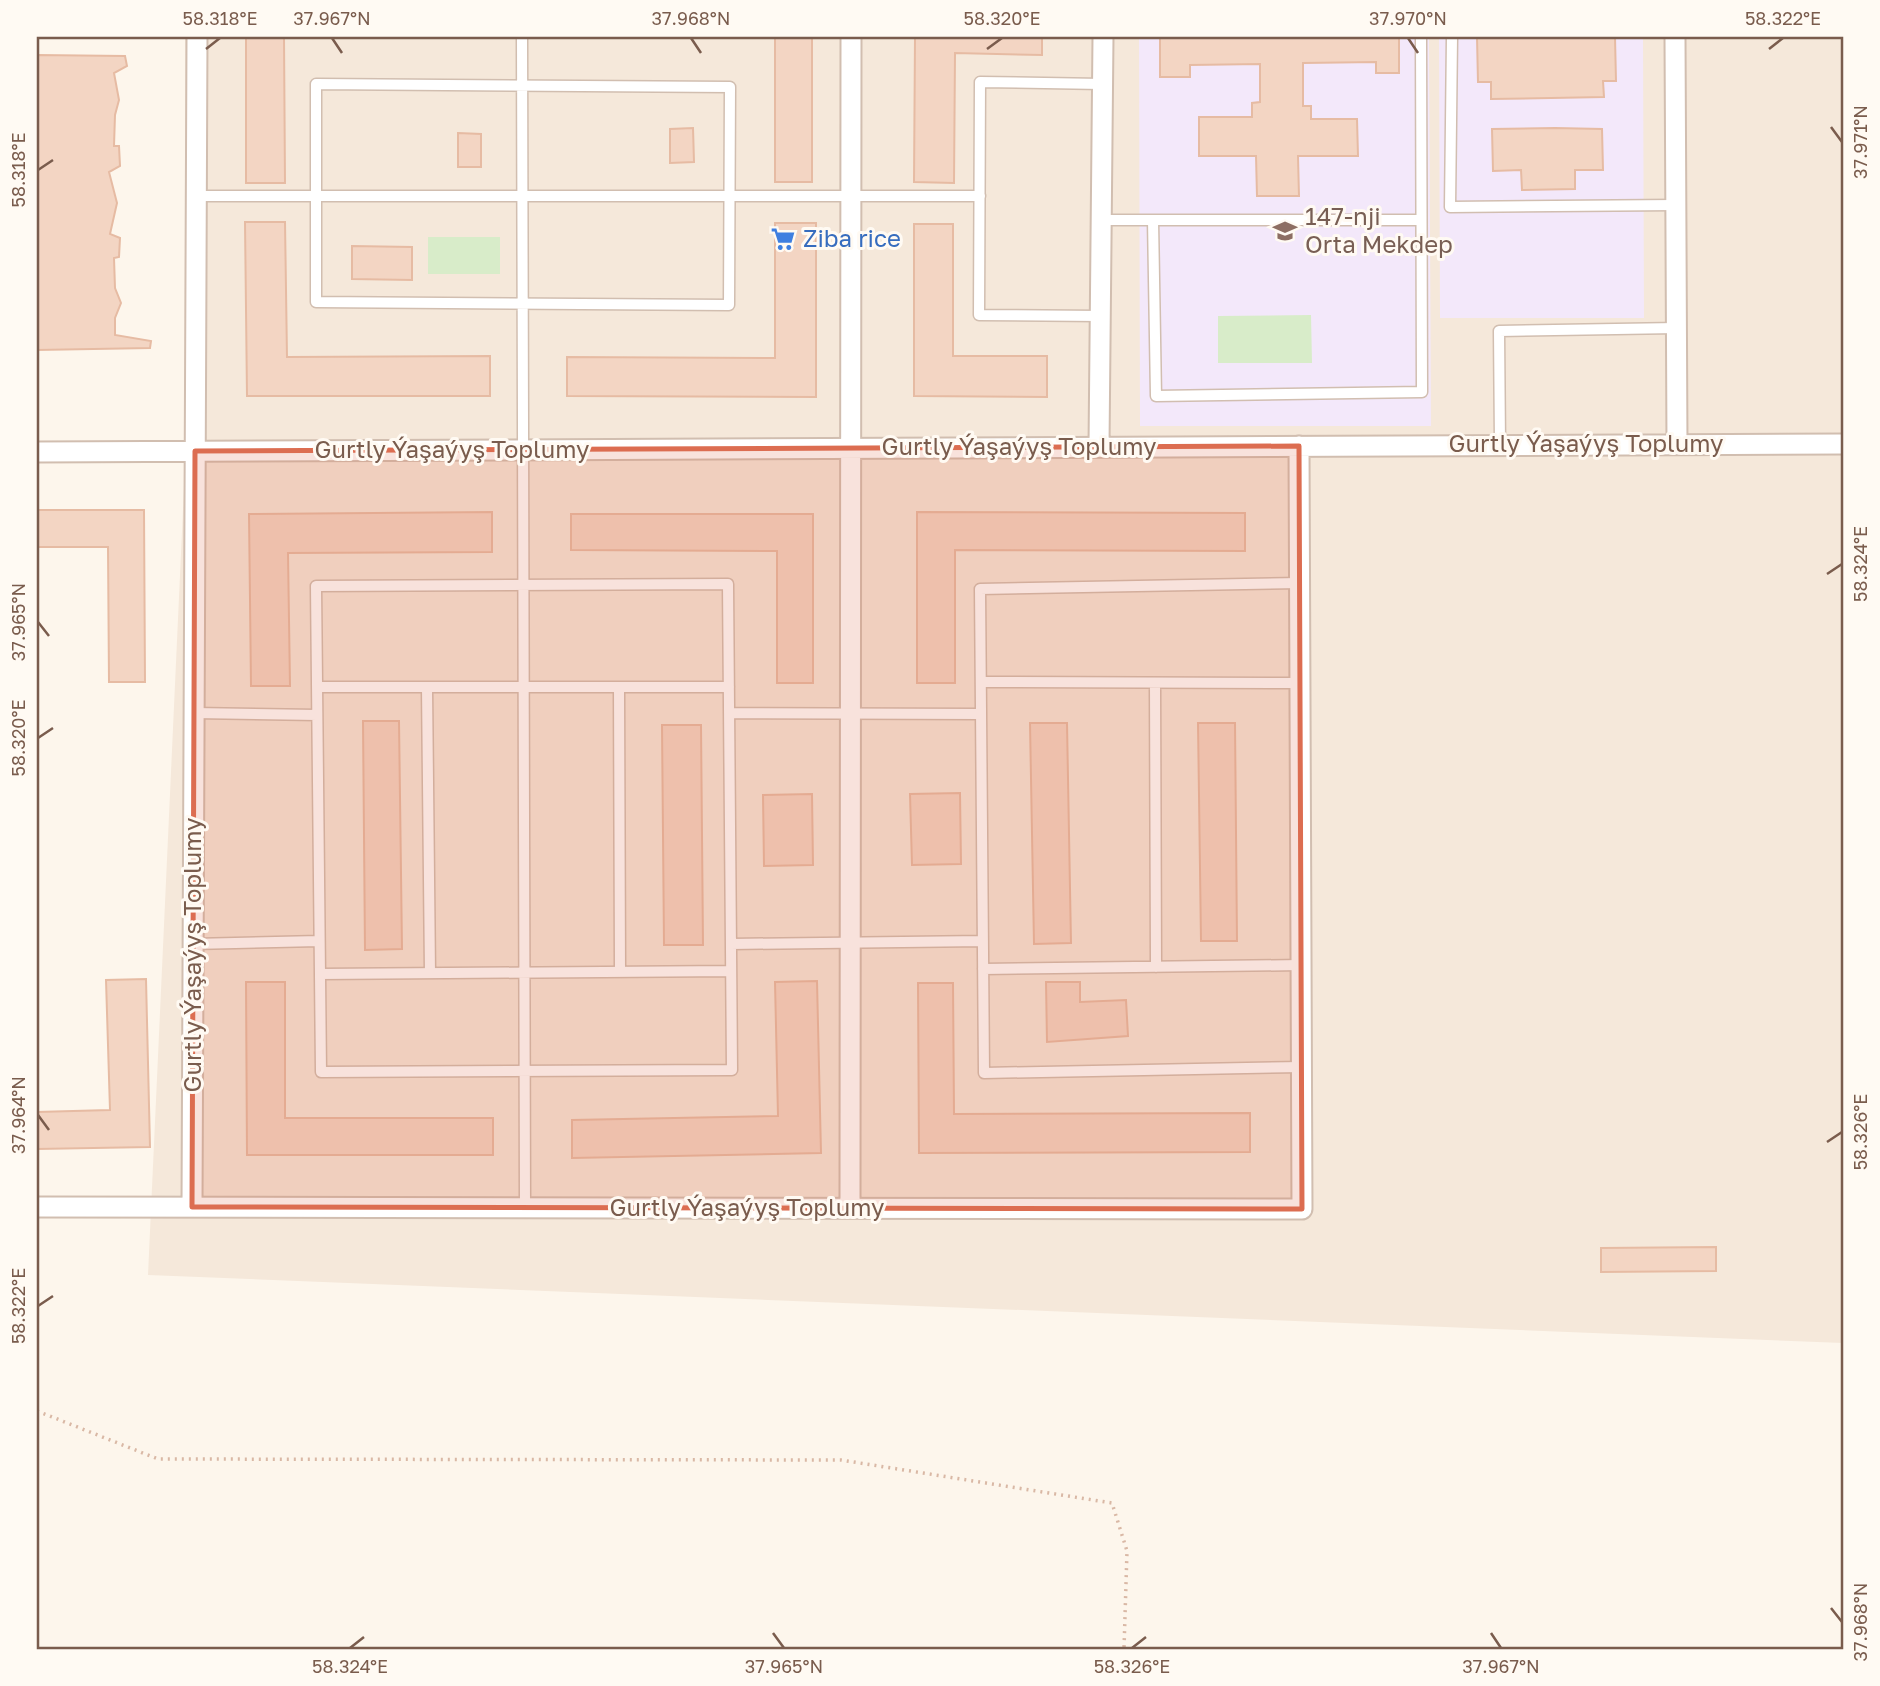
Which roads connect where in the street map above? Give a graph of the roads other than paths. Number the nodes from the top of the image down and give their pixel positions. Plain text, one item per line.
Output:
1 (197, 37) edge
2 (522, 37) edge
3 (850, 37) edge
4 (1103, 37) edge
5 (1421, 37) edge
6 (1452, 37) edge
7 (1675, 37) edge
8 (1102, 84) junction
9 (522, 85) junction
10 (196, 196) junction
11 (316, 196) junction
12 (522, 196) junction
13 (980, 196) junction
14 (730, 197) junction
15 (850, 197) junction
16 (1676, 205) junction
17 (1101, 220) junction
18 (1153, 220) junction
19 (1421, 220) junction
20 (523, 303) junction
21 (1100, 316) junction
22 (1677, 328) junction
23 (1677, 443) junction
24 (1500, 444) junction
25 (1843, 444) edge
26 (1099, 446) junction
27 (1300, 446) junction
28 (850, 448) junction
29 (523, 450) junction
30 (195, 451) junction
31 (37, 452) edge
32 (1300, 583) junction
33 (524, 585) junction
34 (981, 682) junction
35 (1155, 682) junction
36 (1300, 682) junction
37 (317, 687) junction
38 (427, 687) junction
39 (524, 687) junction
40 (619, 687) junction
41 (729, 687) junction
42 (194, 713) junction
43 (729, 713) junction
44 (850, 714) junction
45 (981, 714) junction
46 (317, 715) junction
47 (319, 941) junction
48 (983, 941) junction
49 (850, 942) junction
50 (193, 944) junction
51 (731, 944) junction
52 (1301, 965) junction
53 (1156, 967) junction
54 (983, 969) junction
55 (731, 971) junction
56 (525, 972) junction
57 (620, 972) junction
58 (430, 973) junction
59 (320, 974) junction
60 (1302, 1067) junction
61 (525, 1071) junction
62 (37, 1207) edge
63 (192, 1207) junction
64 (525, 1208) junction
65 (850, 1209) junction

1 - 10 street, Gurtly Ýaşaýyş Toplumy
2 - 9 lane
3 - 15 street
4 - 8 street
5 - 19 lane
6 - 16 lane
7 - 16 street
8 - 13 lane
8 - 17 street
9 - 11 lane
9 - 12 lane
9 - 14 lane
10 - 11 lane
10 - 30 street, Gurtly Ýaşaýyş Toplumy
11 - 12 lane
11 - 20 lane
12 - 14 lane
12 - 20 lane
13 - 15 lane
13 - 21 lane
14 - 15 lane
14 - 20 lane
15 - 28 street
16 - 22 street
17 - 18 lane
17 - 21 street
18 - 19 lane
18 - 19 lane
20 - 29 lane
21 - 26 street
22 - 23 street
22 - 24 lane
23 - 24 street, Gurtly Ýaşaýyş Toplumy
23 - 25 street, Gurtly Ýaşaýyş Toplumy
24 - 27 street, Gurtly Ýaşaýyş Toplumy
26 - 27 street, Gurtly Ýaşaýyş Toplumy
26 - 28 street, Gurtly Ýaşaýyş Toplumy
27 - 32 street
28 - 29 street, Gurtly Ýaşaýyş Toplumy
28 - 44 street
29 - 30 street, Gurtly Ýaşaýyş Toplumy
29 - 33 lane
30 - 31 street, Gurtly Ýaşaýyş Toplumy
30 - 42 street, Gurtly Ýaşaýyş Toplumy
32 - 34 lane
32 - 36 street
33 - 37 lane
33 - 39 lane
33 - 41 lane
34 - 35 lane
34 - 45 lane
35 - 36 lane
35 - 53 lane
36 - 52 street
37 - 38 lane
37 - 46 lane
38 - 39 lane
38 - 58 lane
39 - 40 lane
39 - 56 lane
40 - 41 lane
40 - 57 lane
41 - 43 lane
42 - 46 lane
42 - 50 street, Gurtly Ýaşaýyş Toplumy
43 - 44 lane
43 - 51 lane
44 - 45 lane
44 - 49 street
45 - 48 lane
46 - 47 lane
47 - 50 lane
47 - 59 lane
48 - 49 lane
48 - 54 lane
49 - 51 lane
49 - 65 street
50 - 63 street, Gurtly Ýaşaýyş Toplumy
51 - 55 lane
52 - 53 lane
52 - 60 street
53 - 54 lane
54 - 60 lane
55 - 57 lane
55 - 61 lane
56 - 57 lane
56 - 58 lane
56 - 61 lane
58 - 59 lane
59 - 61 lane
60 - 65 street, Gurtly Ýaşaýyş Toplumy
61 - 64 lane
62 - 63 street, Gurtly Ýaşaýyş Toplumy
63 - 64 street, Gurtly Ýaşaýyş Toplumy
64 - 65 street, Gurtly Ýaşaýyş Toplumy

